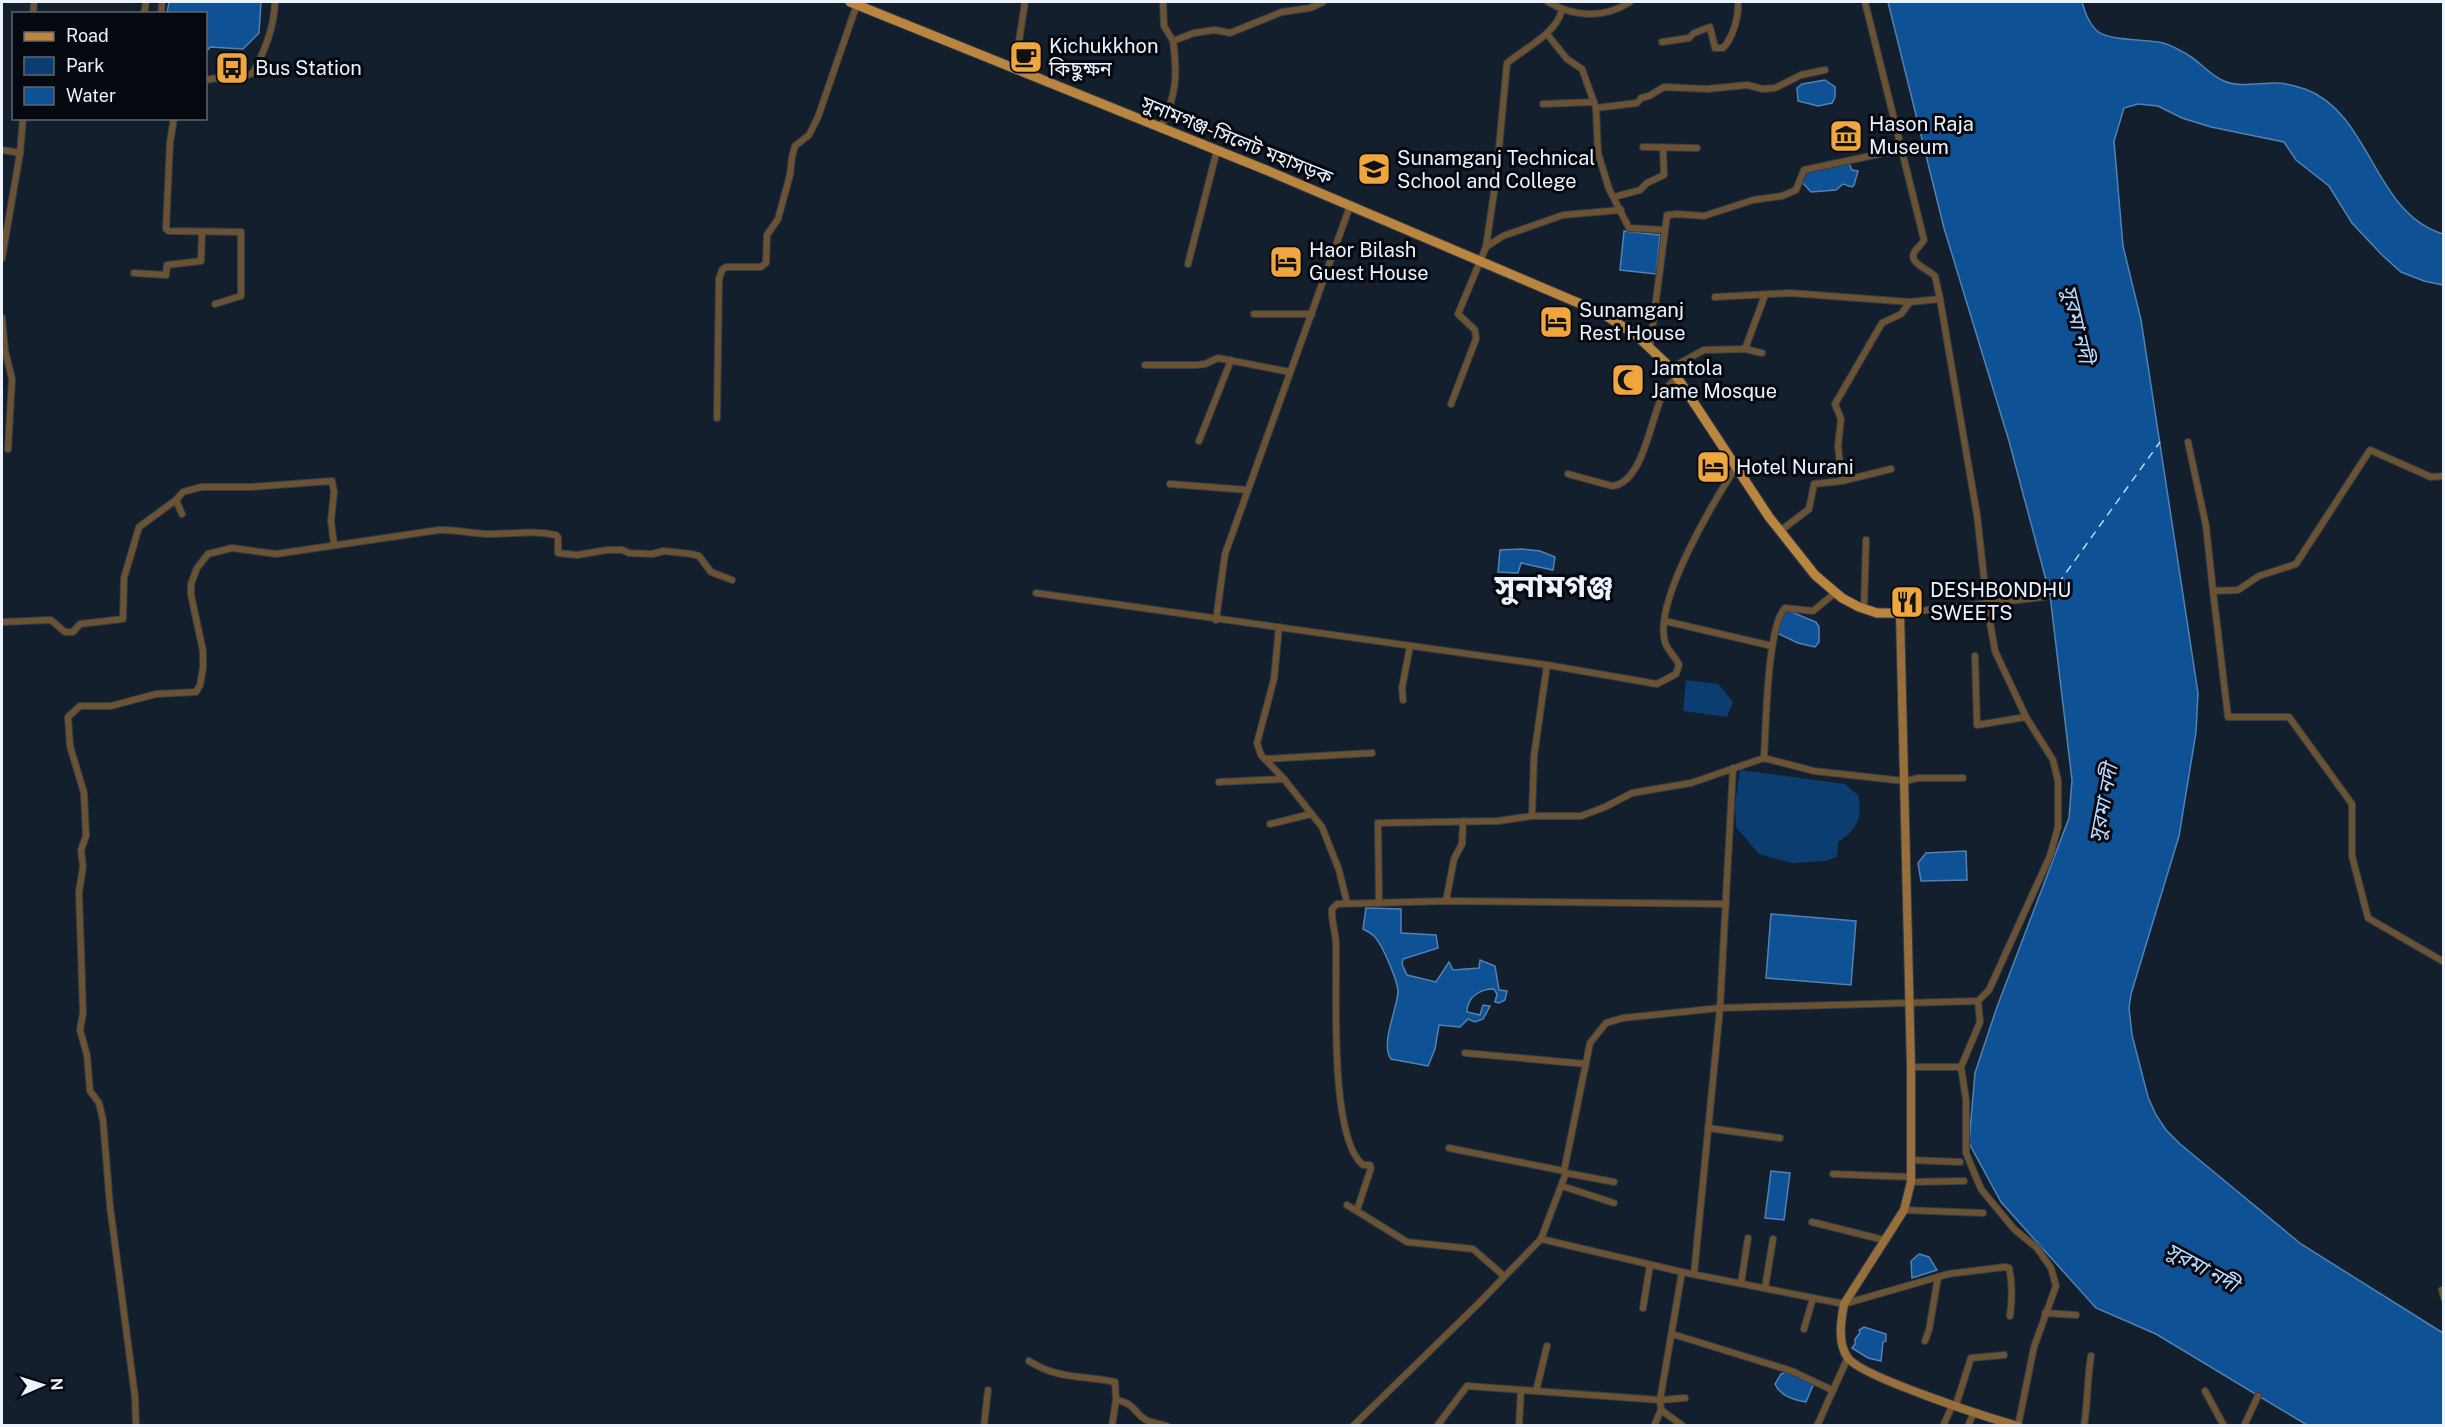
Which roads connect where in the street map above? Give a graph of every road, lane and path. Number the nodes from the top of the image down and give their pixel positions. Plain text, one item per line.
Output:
1 (275, 2) edge
2 (1025, 2) edge
3 (1163, 2) edge
4 (1323, 2) edge
5 (1548, 2) edge
6 (1630, 2) edge
7 (1738, 2) edge
8 (1865, 2) edge
9 (853, 3) edge
10 (1562, 10) junction
11 (1547, 34) junction
12 (1173, 41) junction
13 (1662, 42) dead end
14 (1015, 67) junction
15 (1825, 70) dead end
16 (207, 80) edge
17 (1543, 104) dead end
18 (1595, 105) junction
19 (23, 120) edge
20 (174, 120) edge
21 (1161, 128) junction
22 (1643, 147) dead end
23 (1663, 147) junction
24 (1697, 148) dead end
25 (2, 150) edge
26 (1217, 150) junction
27 (1902, 152) junction
28 (20, 153) junction
29 (1614, 197) junction
30 (1350, 206) junction
31 (1621, 210) junction
32 (1665, 230) junction
33 (202, 232) junction
34 (1486, 247) junction
35 (2, 258) edge
36 (1479, 261) junction
37 (1188, 264) dead end
38 (134, 273) dead end
39 (1765, 296) junction
40 (1715, 297) dead end
41 (1940, 299) junction
42 (1910, 302) junction
43 (215, 304) dead end
44 (1254, 314) dead end
45 (1312, 314) junction
46 (2, 318) edge
47 (1650, 347) junction
48 (1745, 349) junction
49 (4, 351) edge
50 (1762, 353) dead end
51 (1230, 360) junction
52 (1145, 365) dead end
53 (1671, 368) junction
54 (1290, 372) junction
55 (1678, 377) junction
56 (1451, 404) dead end
57 (717, 418) dead end
58 (1199, 441) dead end
59 (2188, 442) dead end
60 (8, 449) dead end
61 (1736, 467) junction
62 (1891, 469) dead end
63 (1568, 474) dead end
64 (2444, 476) edge
65 (1842, 481) junction
66 (1170, 484) dead end
67 (1248, 490) junction
68 (176, 500) junction
69 (182, 514) dead end
70 (1780, 531) junction
71 (1866, 540) dead end
72 (334, 545) junction
73 (732, 580) dead end
74 (2213, 591) junction
75 (1036, 593) dead end
76 (1835, 593) junction
77 (2044, 597) dead end
78 (1987, 604) junction
79 (1864, 609) junction
80 (1900, 613) junction
81 (1216, 620) junction
82 (1665, 621) junction
83 (2, 622) edge
84 (1279, 627) junction
85 (1410, 646) junction
86 (1772, 646) junction
87 (1975, 656) dead end
88 (1547, 665) junction
89 (1403, 700) dead end
90 (2026, 717) junction
91 (1372, 753) dead end
92 (1764, 758) junction
93 (1265, 759) junction
94 (1733, 768) junction
95 (1963, 778) dead end
96 (1284, 779) junction
97 (1904, 781) junction
98 (1219, 782) dead end
99 (1311, 814) junction
100 (1532, 816) junction
101 (1463, 821) junction
102 (1270, 824) dead end
103 (1446, 901) junction
104 (1347, 903) junction
105 (1379, 903) junction
106 (1726, 904) junction
107 (2444, 962) edge
108 (1978, 1001) junction
109 (1909, 1002) junction
110 (1720, 1008) junction
111 (1465, 1053) dead end
112 (1586, 1065) junction
113 (1911, 1067) junction
114 (1961, 1067) junction
115 (1708, 1128) junction
116 (1780, 1138) dead end
117 (1449, 1148) dead end
118 (1911, 1160) junction
119 (1960, 1162) dead end
120 (1565, 1172) junction
121 (1833, 1174) dead end
122 (1911, 1179) junction
123 (1964, 1181) dead end
124 (1614, 1182) dead end
125 (1562, 1186) junction
126 (1614, 1203) dead end
127 (1347, 1204) dead end
128 (1357, 1210) junction
129 (1904, 1210) junction
130 (1983, 1213) dead end
131 (1812, 1222) dead end
132 (1748, 1238) dead end
133 (1541, 1239) junction
134 (1773, 1239) dead end
135 (1884, 1240) junction
136 (1650, 1264) junction
137 (1682, 1272) junction
138 (1694, 1274) junction
139 (1504, 1276) junction
140 (1938, 1277) junction
141 (1741, 1283) junction
142 (1765, 1288) junction
143 (2442, 1290) dead end
144 (1813, 1298) junction
145 (2444, 1299) edge
146 (1844, 1304) junction
147 (1643, 1308) dead end
148 (2045, 1313) junction
149 (2076, 1315) dead end
150 (2010, 1316) dead end
151 (1804, 1329) dead end
152 (1672, 1334) junction
153 (1925, 1341) dead end
154 (1547, 1346) dead end
155 (2004, 1355) dead end
156 (2091, 1356) dead end
157 (1848, 1357) junction
158 (1029, 1361) dead end
159 (988, 1390) dead end
160 (1521, 1390) junction
161 (1832, 1390) junction
162 (1536, 1391) junction
163 (2205, 1391) dead end
164 (2258, 1396) dead end
165 (1685, 1398) dead end
166 (1116, 1400) junction
167 (1660, 1400) junction
168 (1954, 1405) junction
169 (1661, 1410) junction
170 (1974, 1412) junction
171 (136, 1425) edge
172 (984, 1425) edge
173 (1112, 1425) edge
174 (1167, 1425) edge
175 (1353, 1425) edge
176 (1437, 1425) edge
177 (1519, 1425) edge
178 (1654, 1425) edge
179 (1683, 1425) edge
180 (1817, 1425) edge
181 (1943, 1425) edge
182 (1968, 1425) edge
183 (2018, 1425) edge
184 (2084, 1425) edge
185 (2224, 1425) edge
186 (2244, 1425) edge

1 - 16 street
2 - 14 street
3 - 12 street
4 - 12 street
5 - 10 street
6 - 10 street
7 - 13 street
8 - 27 street
9 - 14 main road, সুনামগঞ্জ-সিলেট মহাসড়ক
9 - 57 street
10 - 11 street
11 - 18 street
11 - 34 street
12 - 21 street
14 - 21 main road, সুনামগঞ্জ-সিলেট মহাসড়ক
15 - 18 street
17 - 18 street
18 - 29 street
19 - 28 street
20 - 33 street
21 - 26 main road, সুনামগঞ্জ-সিলেট মহাসড়ক
22 - 23 street
23 - 24 street
23 - 29 street
25 - 28 street
26 - 30 main road, সুনামগঞ্জ-সিলেট মহাসড়ক
26 - 37 street
27 - 32 street
27 - 41 street
28 - 35 street
29 - 31 street
30 - 36 main road, সুনামগঞ্জ-সিলেট মহাসড়ক
30 - 45 street
31 - 32 street
31 - 34 street
32 - 47 street
33 - 38 street
33 - 43 street
34 - 36 street
36 - 47 main road, সুনামগঞ্জ-সিলেট মহাসড়ক
36 - 56 street
39 - 40 street
39 - 42 street
39 - 48 street
41 - 42 street
41 - 78 street
42 - 65 street
44 - 45 street
45 - 54 street
46 - 49 street
47 - 53 main road, সুনামগঞ্জ-সিলেট মহাসড়ক
48 - 50 street
48 - 53 street
49 - 60 street
51 - 52 street
51 - 54 street
51 - 58 street
53 - 55 main road, সুনামগঞ্জ-সিলেট মহাসড়ক
54 - 67 street
55 - 61 main road, সুনামগঞ্জ-সিলেট মহাসড়ক
55 - 63 street
59 - 74 street
61 - 70 main road, সুনামগঞ্জ-সিলেট মহাসড়ক
61 - 82 street
62 - 65 street
64 - 74 street
65 - 70 street
66 - 67 street
67 - 81 street
68 - 69 street
68 - 72 street
68 - 83 street
70 - 76 main road, সুনামগঞ্জ-সিলেট মহাসড়ক
71 - 79 street
72 - 73 street
72 - 171 street
74 - 107 street
75 - 81 street
76 - 79 main road, সুনামগঞ্জ-সিলেট মহাসড়ক
76 - 86 street
77 - 78 street
78 - 80 street
78 - 90 street
79 - 80 main road, সুনামগঞ্জ-সিলেট মহাসড়ক
80 - 97 main road
81 - 84 street
82 - 86 street
82 - 88 street
84 - 85 street
84 - 93 street
85 - 88 street
85 - 89 street
86 - 92 street
87 - 90 street
88 - 100 street
90 - 108 street
91 - 93 street
92 - 94 street
92 - 97 street
93 - 96 street
94 - 100 street
94 - 106 street
95 - 97 street
96 - 98 street
96 - 99 street
97 - 109 main road
99 - 102 street
99 - 104 street
100 - 101 street
101 - 103 street
101 - 105 street
103 - 105 street
103 - 106 street
104 - 105 street
104 - 128 street
106 - 110 street
108 - 109 street
108 - 114 street
109 - 110 street
109 - 113 main road
110 - 112 street
110 - 115 street
111 - 112 street
112 - 120 street
113 - 114 street
113 - 118 main road
114 - 148 street
115 - 116 street
115 - 138 street
117 - 120 street
118 - 119 street
118 - 122 main road
120 - 124 street
120 - 125 street
121 - 122 street
122 - 123 street
122 - 129 main road
125 - 126 street
125 - 133 street
127 - 128 street
128 - 139 street
129 - 130 street
129 - 135 main road
131 - 135 street
132 - 141 street
133 - 136 street
133 - 139 street
134 - 142 street
135 - 146 main road
136 - 137 street
136 - 147 street
137 - 138 street
137 - 152 street
138 - 141 street
139 - 175 street
140 - 146 street
140 - 150 street
140 - 153 street
141 - 142 street
142 - 144 street
143 - 145 street
144 - 146 street
144 - 151 street
146 - 157 main road
148 - 149 street
148 - 183 street
152 - 161 street
152 - 167 street
154 - 162 street
155 - 168 street
156 - 184 street
157 - 161 street
157 - 168 main road
158 - 166 street
159 - 172 street
160 - 162 street
160 - 176 street
160 - 177 street
161 - 180 street
162 - 167 street
163 - 185 street
164 - 186 street
165 - 167 street
166 - 173 street
166 - 174 street
167 - 169 street
168 - 170 main road
168 - 181 street
169 - 178 street
169 - 179 street
170 - 182 street
170 - 183 main road

